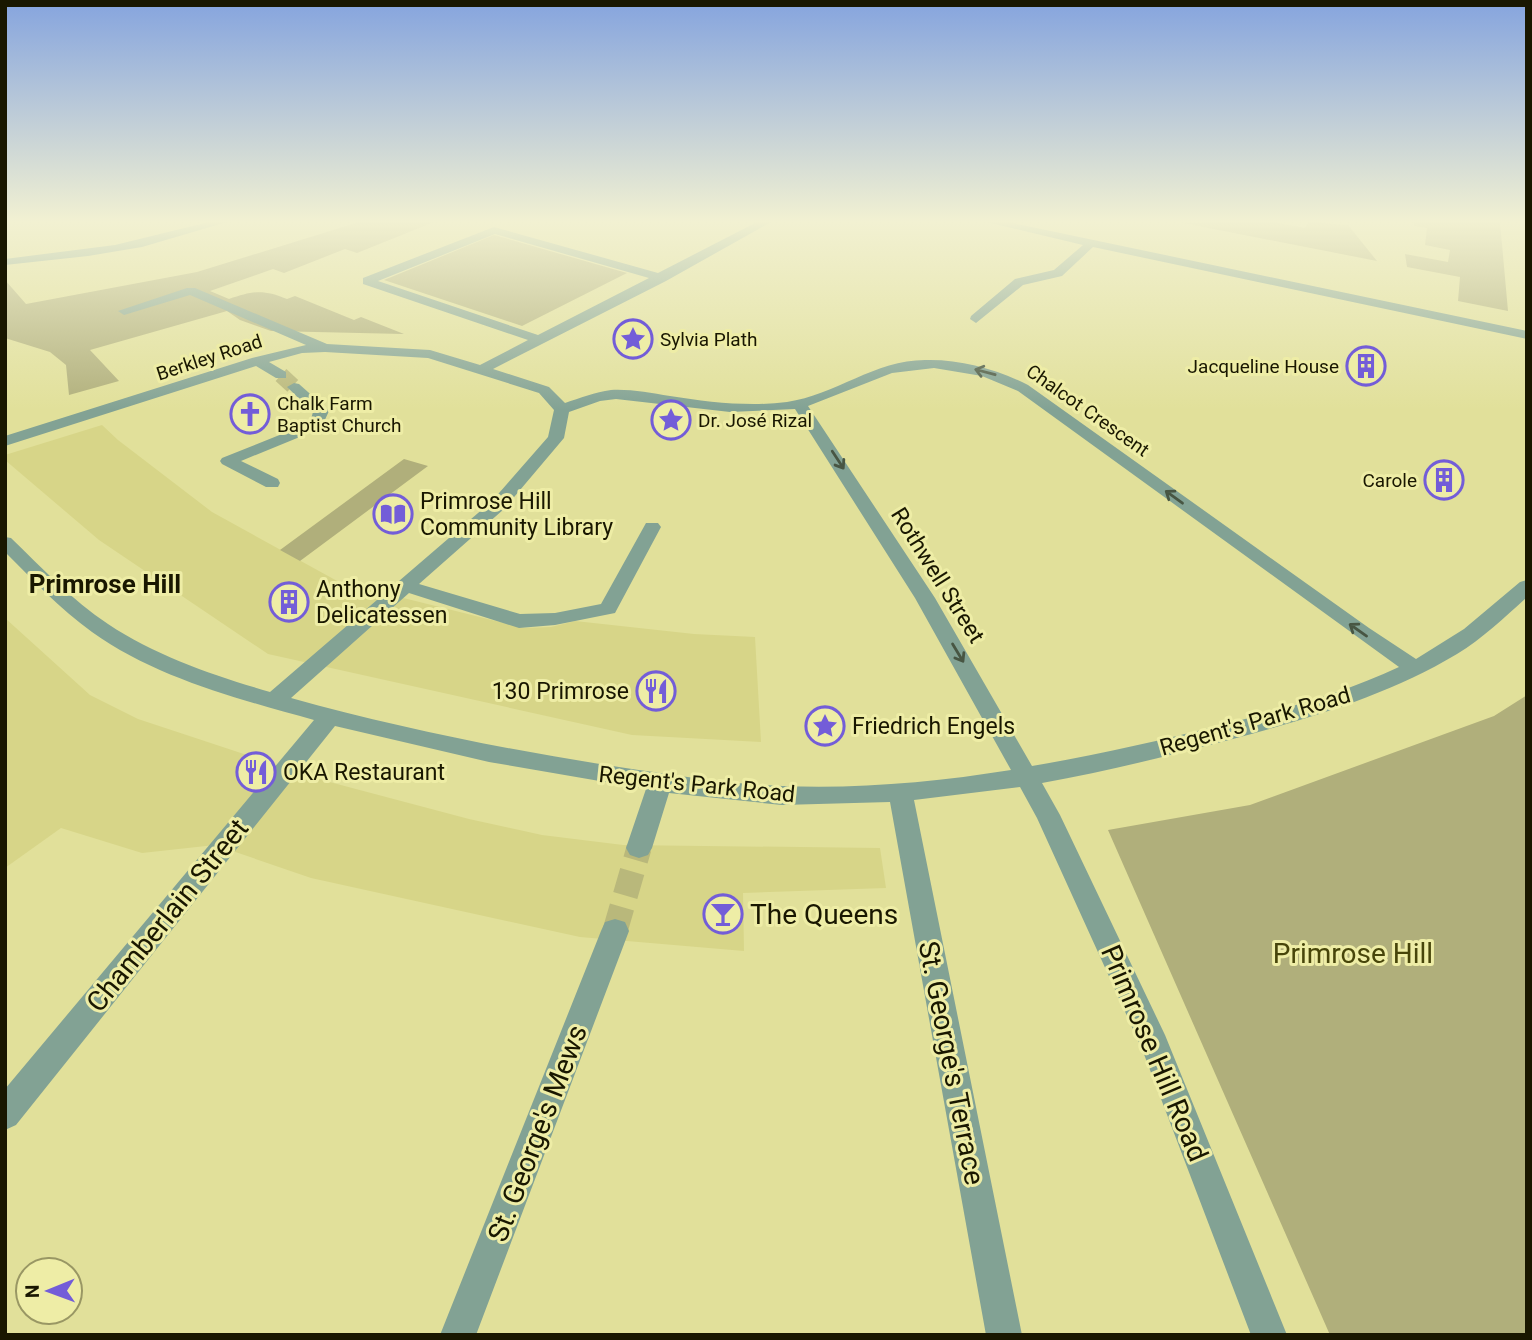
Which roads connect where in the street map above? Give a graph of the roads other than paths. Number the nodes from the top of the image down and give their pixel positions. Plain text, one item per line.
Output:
1 (377, 285) edge
2 (649, 285) edge
3 (1015, 285) edge
4 (1288, 285) edge
5 (124, 311) dead end
6 (976, 319) dead end
7 (1527, 335) edge
8 (540, 340) junction
9 (325, 348) junction
10 (257, 361) junction
11 (479, 371) junction
12 (281, 375) tunnel mouth
13 (294, 387) tunnel mouth
14 (799, 404) junction
15 (562, 409) junction
16 (5, 441) edge
17 (272, 484) dead end
18 (652, 527) dead end
19 (6, 543) edge
20 (405, 586) junction
21 (1527, 586) edge
22 (1415, 668) junction
23 (275, 700) junction
24 (330, 716) junction
25 (1027, 777) junction
26 (660, 782) junction
27 (900, 792) junction
28 (639, 848) tunnel mouth
29 (615, 931) tunnel mouth
30 (5, 1114) edge
31 (458, 1335) edge
32 (1004, 1335) edge
33 (1269, 1335) edge

1 - 8 street
2 - 8 street
3 - 6 street
4 - 7 street
5 - 9 street
8 - 11 street
9 - 10 street, Berkley Road
9 - 11 street, Berkley Road
10 - 12 street
10 - 16 street, Berkley Road
11 - 15 street, Berkley Road
13 - 17 street
14 - 15 street, Chalcot Crescent
22 -> 14 street, Chalcot Crescent
14 -> 25 street, Rothwell Street
15 - 20 street
18 - 20 street
19 - 23 street, Regent's Park Road
20 - 23 street
21 - 22 street, Regent's Park Road
22 - 25 street, Regent's Park Road
23 - 24 street, Regent's Park Road
24 - 26 street, Regent's Park Road
24 - 30 street, Chamberlain Street
25 - 27 street, Regent's Park Road
25 - 33 street, Primrose Hill Road
26 - 27 street, Regent's Park Road
26 - 28 street
27 - 32 street, St. George's Terrace
29 - 31 street, St. George's Mews

